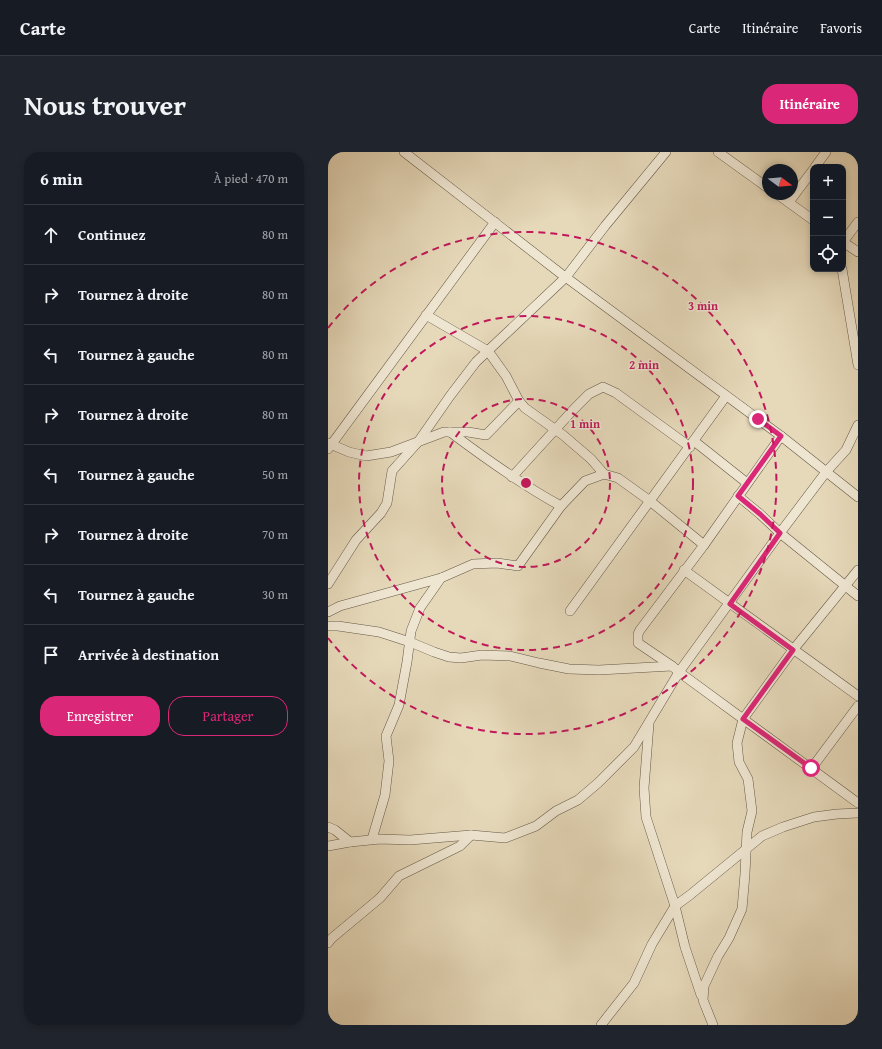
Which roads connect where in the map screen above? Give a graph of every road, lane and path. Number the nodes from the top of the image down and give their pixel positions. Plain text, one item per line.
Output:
1 (404, 152) edge
2 (666, 152) edge
3 (718, 152) edge
4 (826, 152) edge
5 (817, 164) edge
6 (810, 174) edge
7 (762, 184) edge
8 (786, 200) edge
9 (789, 202) junction
10 (810, 218) edge
11 (495, 222) junction
12 (858, 222) edge
13 (858, 252) edge
14 (842, 272) edge
15 (566, 277) junction
16 (426, 315) junction
17 (488, 351) junction
18 (858, 365) edge
19 (726, 396) junction
20 (519, 401) junction
21 (858, 425) edge
22 (555, 429) junction
23 (450, 432) junction
24 (781, 436) junction
25 (418, 442) junction
26 (692, 444) junction
27 (329, 445) edge
28 (826, 472) junction
29 (604, 474) junction
30 (512, 477) junction
31 (747, 483) junction
32 (738, 496) junction
33 (858, 497) edge
34 (650, 501) junction
35 (561, 506) junction
36 (780, 533) junction
37 (704, 546) junction
38 (684, 570) junction
39 (858, 570) edge
40 (441, 578) junction
41 (328, 584) edge
42 (845, 586) junction
43 (858, 596) edge
44 (730, 604) junction
45 (570, 611) dead end
46 (328, 612) edge
47 (328, 626) edge
48 (410, 642) junction
49 (793, 650) junction
50 (676, 669) junction
51 (858, 696) edge
52 (858, 706) edge
53 (743, 719) junction
54 (649, 723) junction
55 (811, 768) junction
56 (858, 803) edge
57 (858, 813) edge
58 (328, 827) edge
59 (471, 835) junction
60 (372, 839) junction
61 (350, 842) junction
62 (328, 846) edge
63 (746, 850) junction
64 (675, 906) junction
65 (328, 944) edge
66 (703, 1000) junction
67 (601, 1025) edge
68 (713, 1025) edge

1 - 11 street
2 - 15 street
3 - 7 street
4 - 5 street
6 - 9 street
8 - 9 street
9 - 10 street
11 - 15 street
11 - 16 street
12 - 13 street
14 - 18 street
15 - 17 street
15 - 19 street
16 - 17 street
16 - 27 street
17 - 20 street
17 - 25 street
19 - 24 street
19 - 26 street
20 - 22 street
20 - 23 street
21 - 28 street
22 - 26 street
22 - 29 street
22 - 30 street
23 - 25 street
23 - 30 street
24 - 28 street
24 - 31 street
25 - 27 street
25 - 41 street
26 - 31 street
26 - 34 street
28 - 33 street
28 - 36 street
29 - 34 street
29 - 35 street
30 - 35 street
31 - 32 street
32 - 36 street
32 - 37 street
34 - 37 street
34 - 45 street
35 - 40 street
36 - 42 street
36 - 44 street
37 - 38 street
38 - 44 street
38 - 50 street
39 - 42 street
40 - 46 street
40 - 48 street
42 - 43 street
42 - 49 street
44 - 49 street
44 - 50 street
47 - 48 street
48 - 50 street
48 - 60 street
49 - 51 street
49 - 53 street
50 - 53 street
50 - 54 street
52 - 55 street
53 - 55 street
53 - 63 street
54 - 59 street
54 - 64 street
55 - 56 street
57 - 63 street
58 - 61 street
59 - 60 street
59 - 65 street
60 - 61 street
61 - 62 street
63 - 64 street
63 - 66 street
64 - 66 street
64 - 67 street
66 - 68 street

